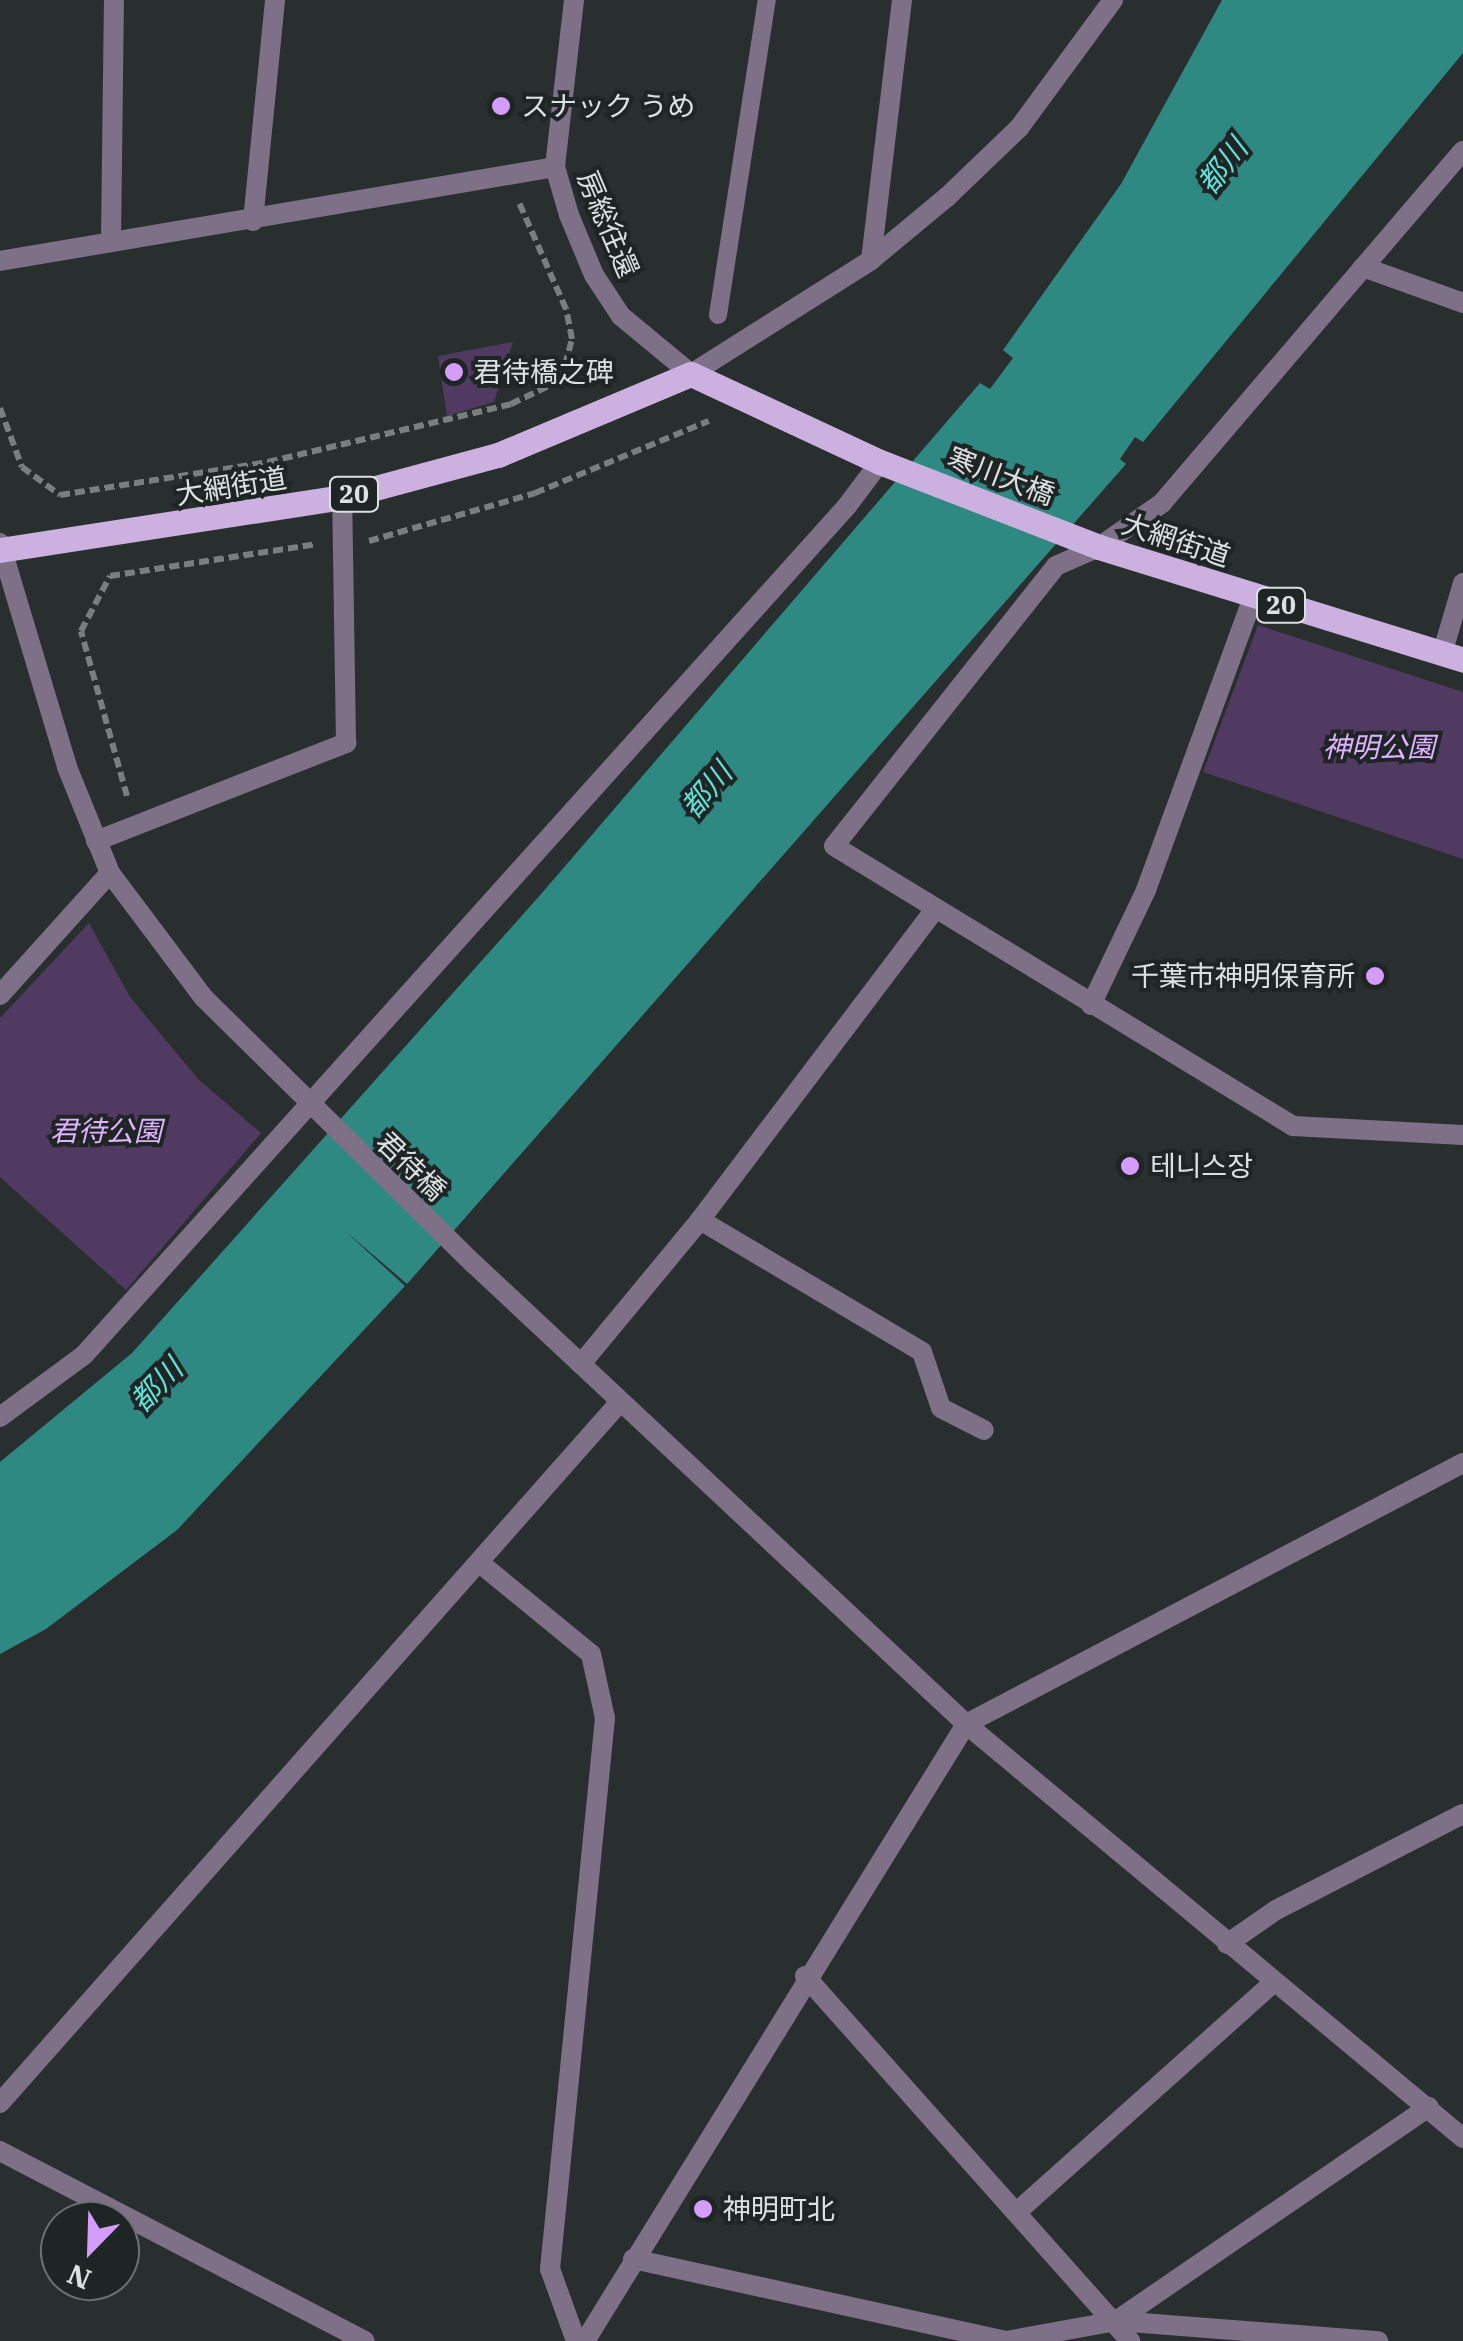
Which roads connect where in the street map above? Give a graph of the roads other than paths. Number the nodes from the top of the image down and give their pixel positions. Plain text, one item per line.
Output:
1 (114, 0) edge
2 (275, 0) edge
3 (574, 0) edge
4 (767, 0) edge
5 (902, 0) edge
6 (1114, 0) edge
7 (1463, 151) edge
8 (555, 167) junction
9 (254, 221) junction
10 (111, 241) junction
11 (871, 260) junction
12 (0, 261) edge
13 (1363, 267) junction
14 (1463, 303) edge
15 (718, 315) dead end
16 (691, 374) junction
17 (880, 462) junction
18 (342, 497) junction
19 (1100, 547) junction
20 (1, 548) edge
21 (1463, 582) edge
22 (1253, 596) junction
23 (1453, 657) edge
24 (96, 841) junction
25 (110, 873) junction
26 (934, 912) junction
27 (0, 995) edge
28 (1091, 1005) junction
29 (310, 1107) junction
30 (1463, 1135) edge
31 (700, 1220) junction
32 (581, 1364) junction
33 (620, 1402) junction
34 (0, 1416) edge
35 (984, 1430) dead end
36 (1463, 1463) edge
37 (481, 1564) junction
38 (966, 1724) junction
39 (1463, 1814) edge
40 (1228, 1944) junction
41 (806, 1976) junction
42 (1274, 1982) junction
43 (0, 2103) edge
44 (1429, 2107) junction
45 (1460, 2130) edge
46 (0, 2151) edge
47 (1018, 2212) junction
48 (632, 2258) junction
49 (1116, 2320) junction
50 (365, 2341) edge
51 (576, 2341) edge
52 (585, 2341) edge
53 (1130, 2341) edge
54 (1378, 2341) edge

1 - 10 street
2 - 9 street
3 - 8 street, 房総往還
4 - 15 lane
5 - 11 street
6 - 11 street
7 - 13 street
8 - 9 street
8 - 16 street, 房総往還
9 - 10 street
10 - 12 street
11 - 16 street
13 - 14 street
13 - 19 street
16 - 17 main road, 20
16 - 18 main road, 大網街道 / 20
17 - 19 main road, 寒川大橋 / 20
17 - 29 street
18 - 20 main road, 大網街道 / 20
18 - 24 street
19 - 22 main road, 大網街道 / 20
19 - 26 street
20 - 24 street, 君待橋
21 - 23 street
22 - 23 main road, 大網街道 / 20
22 - 28 street
24 - 25 street, 君待橋
25 - 27 street
25 - 29 street, 君待橋
26 - 28 street
26 - 31 street
28 - 30 street
29 - 32 street, 君待橋
29 - 34 street
31 - 32 street
31 - 35 street
32 - 33 street, 君待橋
33 - 37 street
33 - 38 street, 君待橋
36 - 38 street
37 - 43 street
37 - 51 street
38 - 40 street, 君待橋
38 - 41 street
39 - 40 street
40 - 42 street, 君待橋
41 - 47 street
41 - 48 street
42 - 44 street, 君待橋
42 - 47 street
44 - 45 street, 君待橋
44 - 49 street
46 - 50 street
47 - 49 street
48 - 49 street
48 - 52 street
49 - 53 street
49 - 54 street

